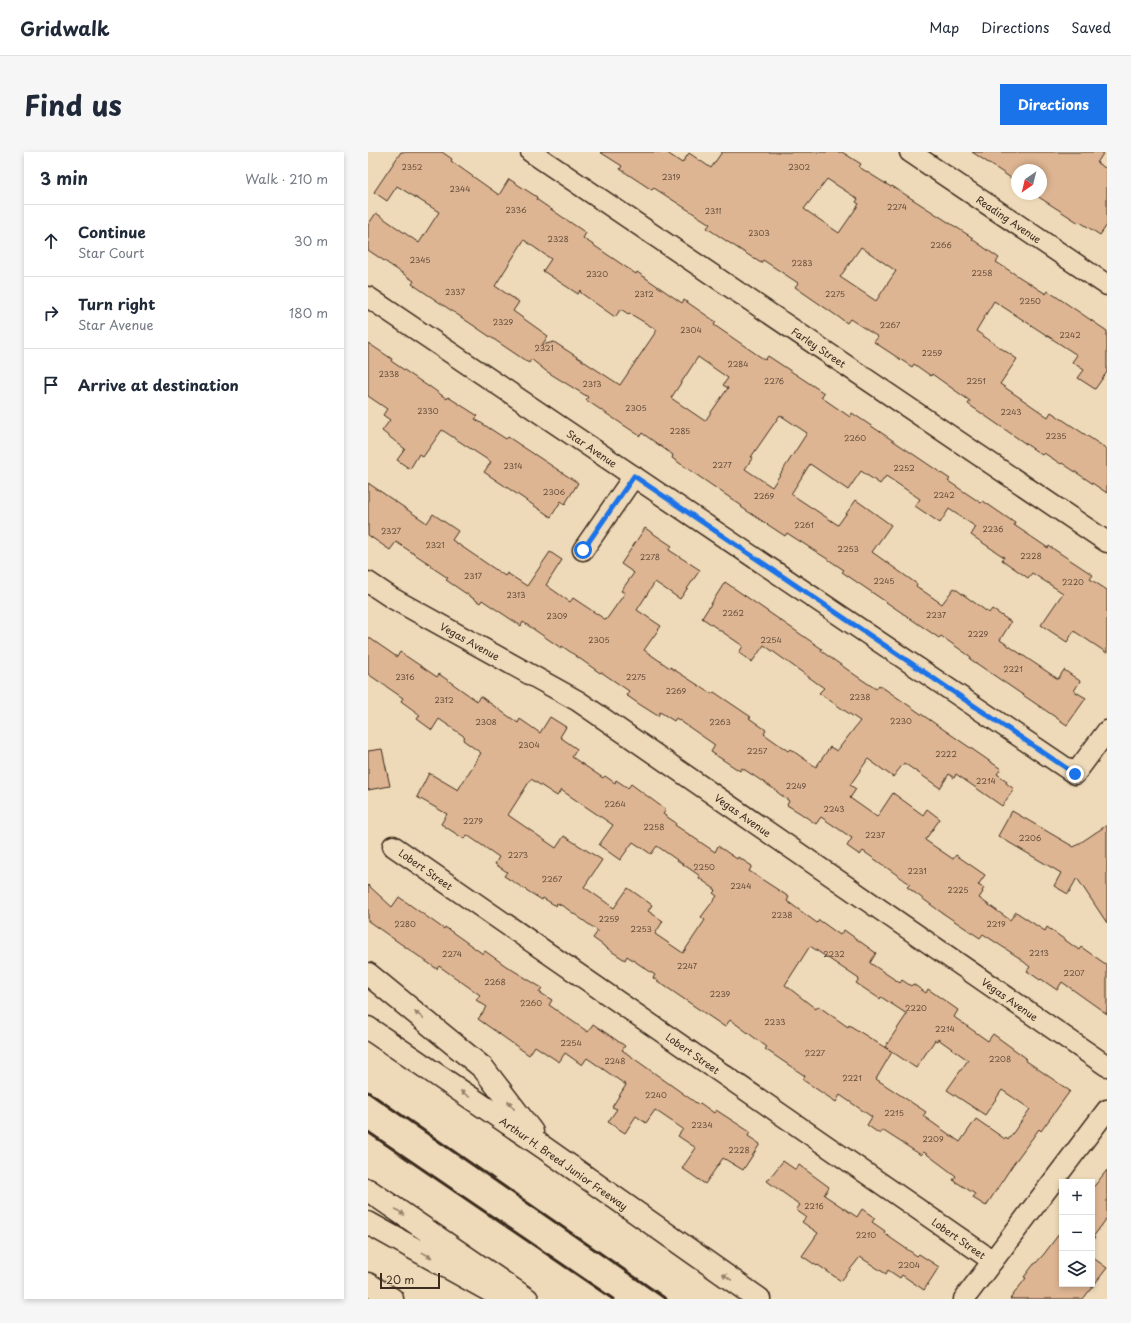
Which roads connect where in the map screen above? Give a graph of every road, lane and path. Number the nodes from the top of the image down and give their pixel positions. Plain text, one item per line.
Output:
1 (531, 152) edge
2 (910, 152) edge
3 (1107, 285) edge
4 (368, 297) edge
5 (634, 476) junction
6 (1107, 542) edge
7 (583, 550) dead end
8 (368, 582) edge
9 (1107, 731) edge
10 (393, 846) dead end
11 (368, 974) edge
12 (368, 1028) edge
13 (1107, 1066) edge
14 (1107, 1110) edge
15 (544, 1148) junction
16 (368, 1190) edge
17 (368, 1223) edge
18 (993, 1261) junction
19 (368, 1284) edge
20 (392, 1299) edge
21 (505, 1299) edge
22 (527, 1299) edge
23 (759, 1299) edge
24 (964, 1299) edge

1 - 6 street, Farley Street
2 - 3 street, Reading Avenue
4 - 5 street, Star Avenue
5 - 7 street
5 - 9 street, Star Avenue
8 - 13 street, Vegas Avenue
10 - 18 street, Lobert Street
15 -> 11 main road
15 -> 12 main road, Arthur H. Breed Junior Freeway
14 - 18 street
23 -> 15 main road, Arthur H. Breed Junior Freeway
16 -> 22 main road
17 -> 21 main road
18 - 24 street
19 - 20 main road

